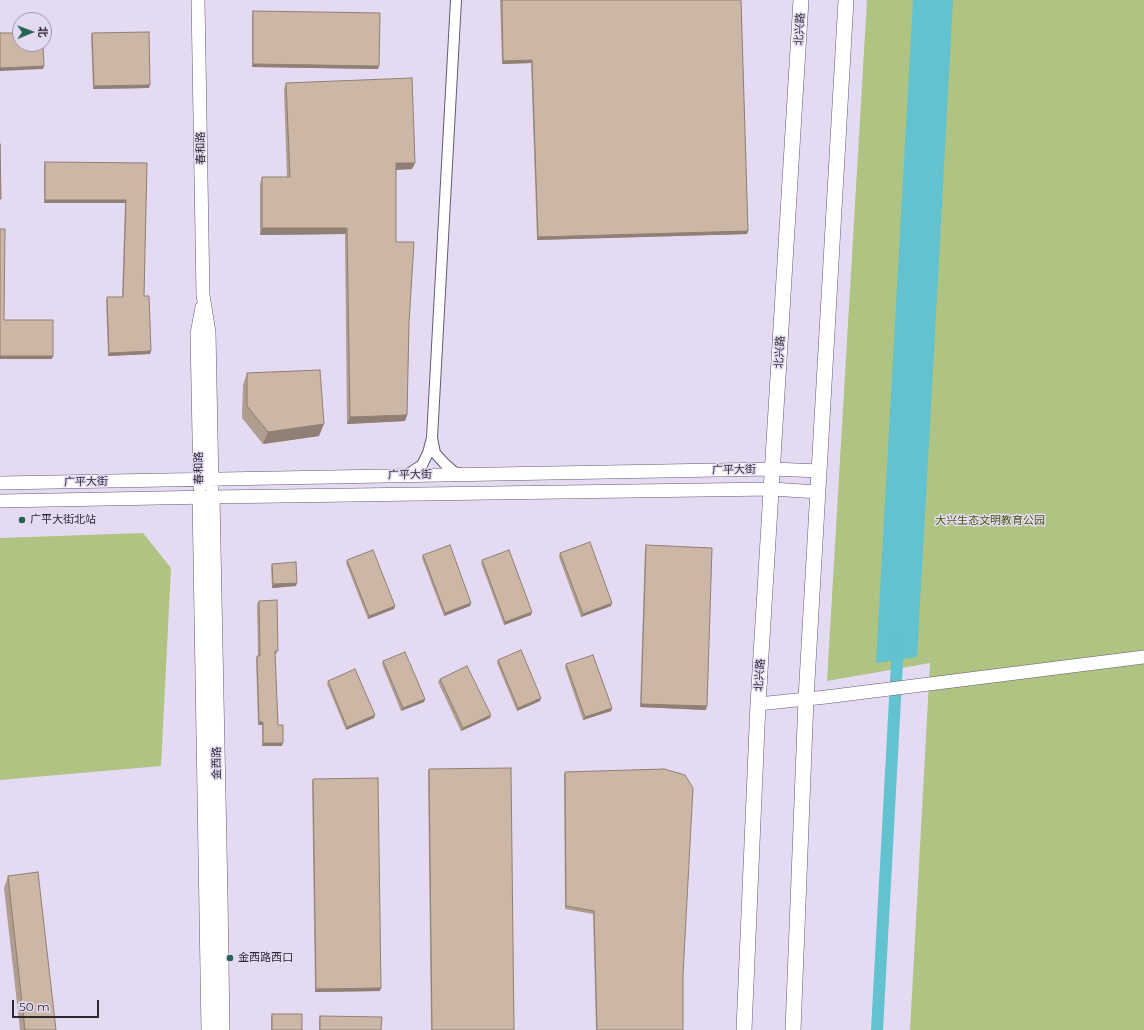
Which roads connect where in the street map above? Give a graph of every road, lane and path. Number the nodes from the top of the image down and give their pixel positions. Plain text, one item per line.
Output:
1 (198, 0) edge
2 (456, 0) edge
3 (801, 0) edge
4 (846, 0) edge
5 (432, 438) junction
6 (773, 469) junction
7 (819, 471) junction
8 (464, 474) junction
9 (407, 475) junction
10 (206, 479) junction
11 (0, 483) edge
12 (772, 488) junction
13 (818, 492) junction
14 (206, 497) junction
15 (0, 501) edge
16 (1144, 657) edge
17 (806, 699) junction
18 (758, 704) junction
19 (209, 1030) edge
20 (222, 1030) edge
21 (744, 1030) edge
22 (793, 1030) edge

1 - 10 street, 春和路
2 - 5 street
3 - 6 main road, 北兴路
4 - 7 main road
5 - 8 street
5 - 9 street
6 - 7 street, 广平大街
6 - 8 street, 广平大街
6 - 12 main road, 北兴路
7 - 13 main road
8 - 9 street, 广平大街
9 - 10 street, 广平大街
10 - 11 street, 广平大街
10 - 14 street, 春和路
12 - 13 street, 广平大街
12 - 14 street, 广平大街
12 - 18 main road, 北兴路
13 - 17 main road
14 - 15 street, 广平大街
14 - 19 main road, 金西路
14 - 20 main road, 金西路
16 - 17 street
17 - 18 street
17 - 22 main road
18 - 21 main road, 北兴路

